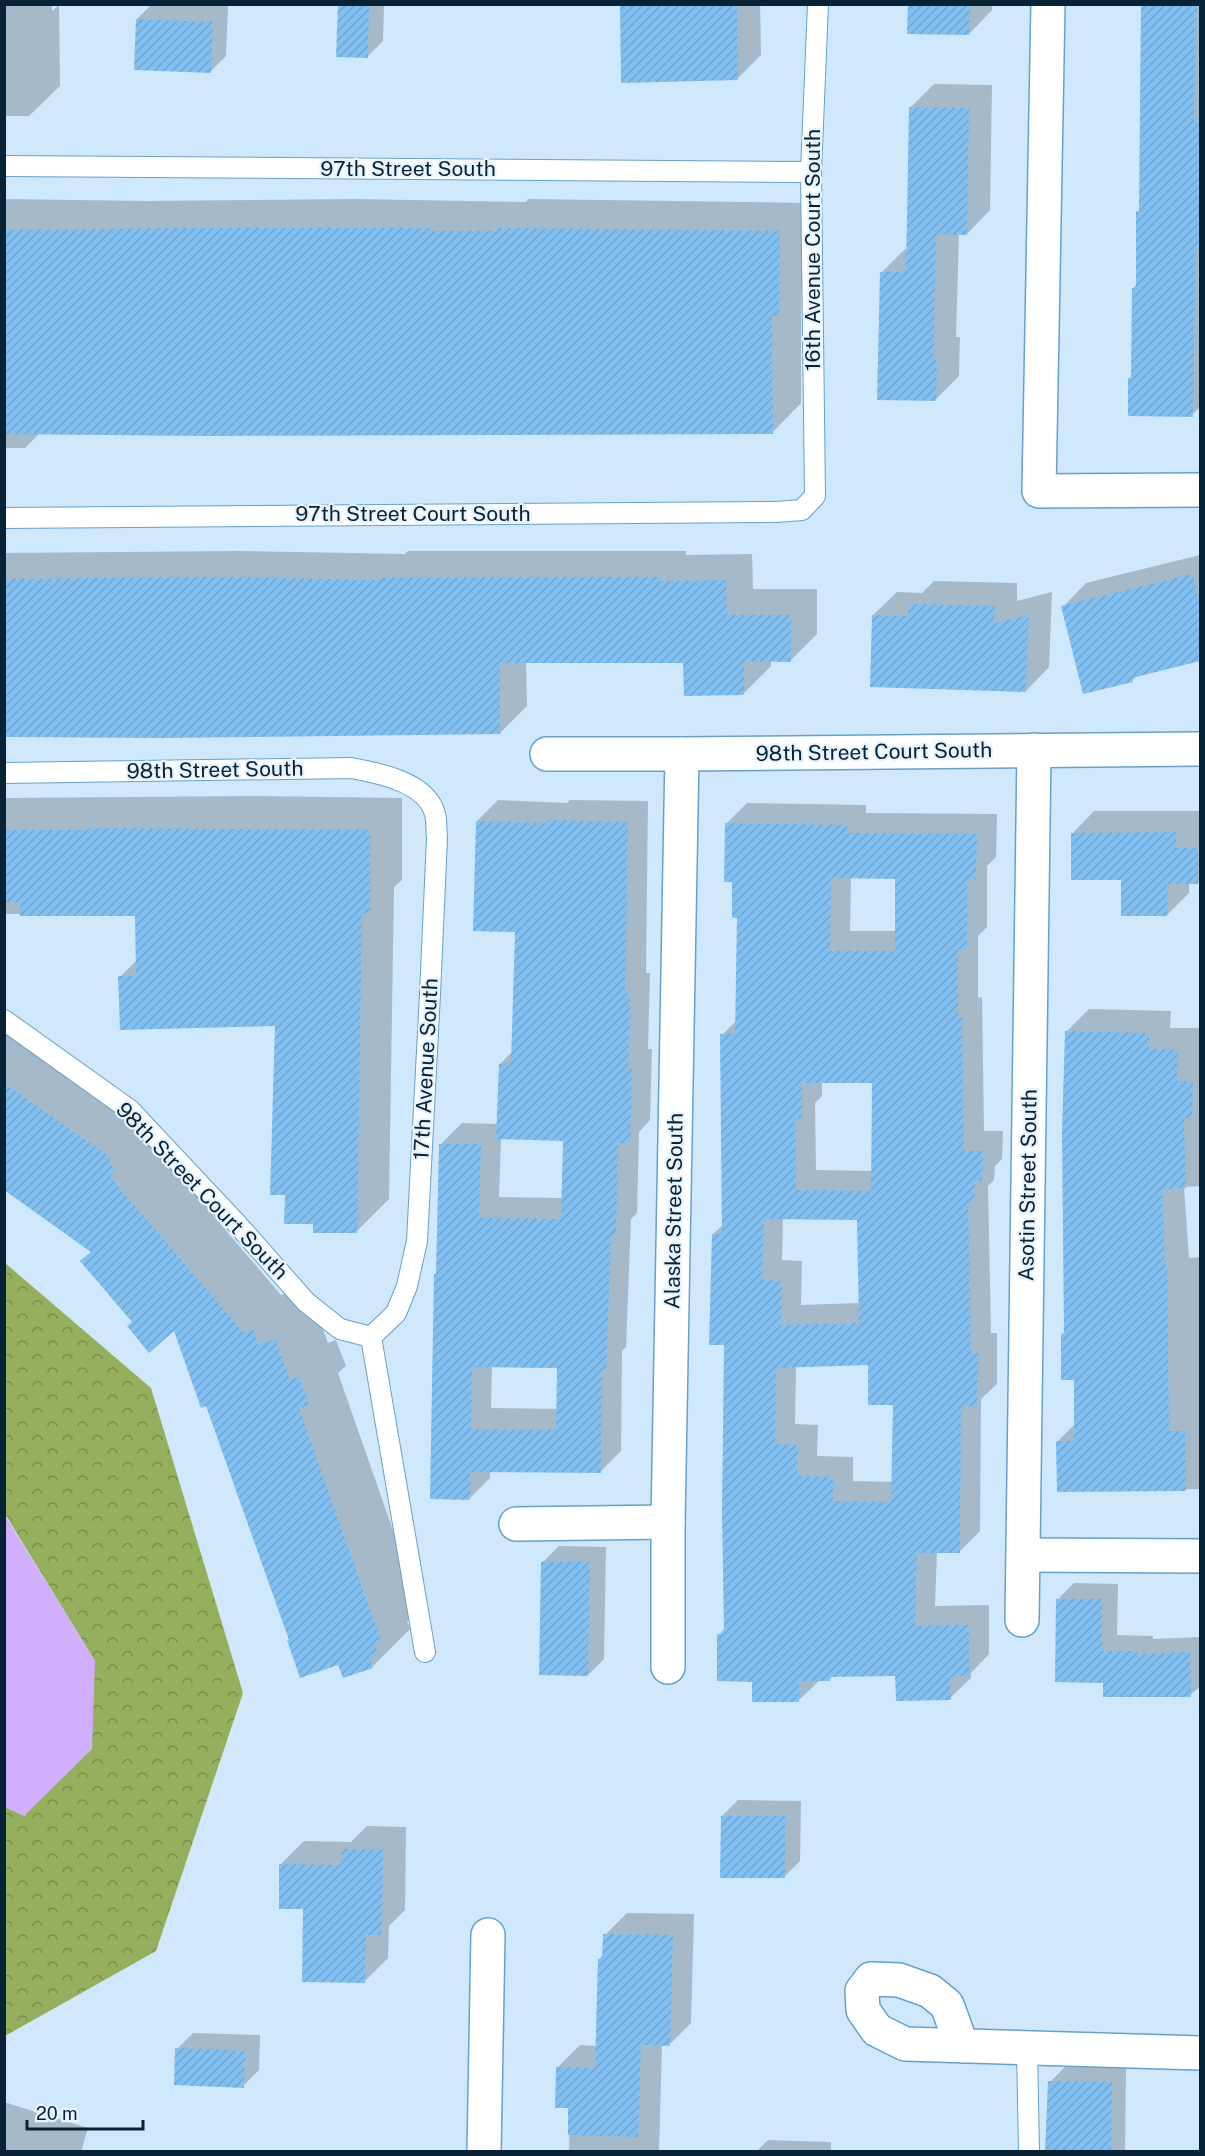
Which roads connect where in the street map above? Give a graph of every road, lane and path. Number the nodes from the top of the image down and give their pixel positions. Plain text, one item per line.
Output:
1 (818, 4) edge
2 (1048, 4) edge
3 (4, 166) edge
4 (811, 172) junction
5 (1200, 490) edge
6 (815, 496) joint
7 (4, 518) edge
8 (1200, 749) edge
9 (1034, 750) junction
10 (547, 754) dead end
11 (682, 754) junction
12 (4, 773) edge
13 (421, 792) joint
14 (4, 1020) edge
15 (372, 1337) junction
16 (668, 1522) junction
17 (516, 1524) dead end
18 (1023, 1555) junction
19 (1200, 1556) edge
20 (1023, 1620) dead end
21 (425, 1652) dead end
22 (668, 1667) dead end
23 (488, 1935) dead end
24 (962, 2046) dead end
25 (1027, 2048) junction
26 (1200, 2053) edge
27 (484, 2151) edge
28 (1029, 2151) edge

1 - 4 lane, 16th Avenue Court South
2 - 5 street
3 - 4 lane, 97th Street South
4 - 6 lane, 16th Avenue Court South
6 - 7 lane, 97th Street Court South
8 - 9 street, 98th Street Court South
9 - 11 street, 98th Street Court South
9 - 18 street, Asotin Street South
10 - 11 street, 98th Street Court South
11 - 16 street, Alaska Street South
12 - 13 lane, 98th Street South
13 - 15 lane, 17th Avenue South
14 - 15 lane, 98th Street Court South
15 - 21 lane
16 - 17 street
16 - 22 street, Alaska Street South
18 - 19 street
18 - 20 street, Asotin Street South
23 - 27 street
24 - 25 street
25 - 26 street
25 - 28 lane

